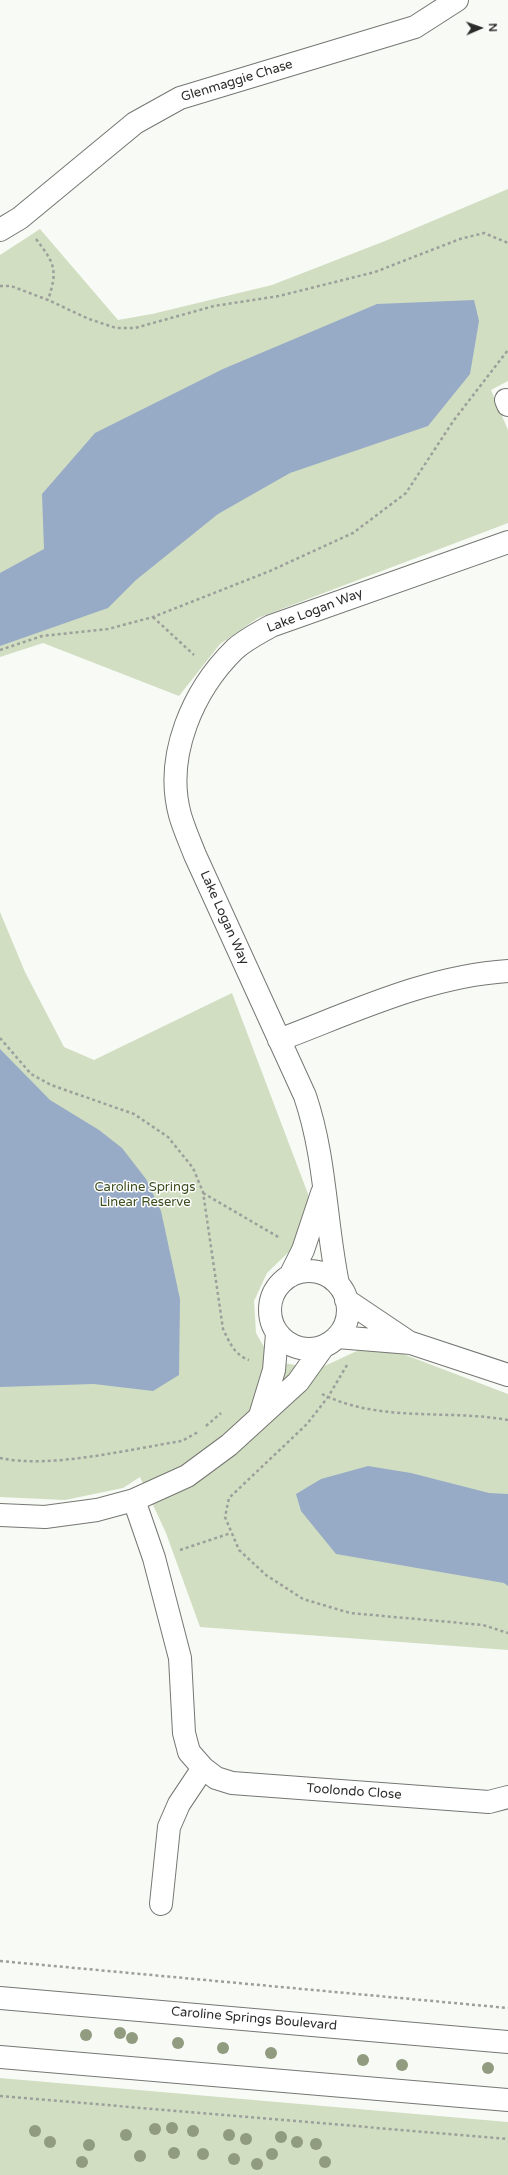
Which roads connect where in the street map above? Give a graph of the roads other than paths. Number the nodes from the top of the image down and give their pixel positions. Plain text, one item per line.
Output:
1 (457, 0) edge
2 (0, 230) edge
3 (508, 542) edge
4 (508, 971) edge
5 (279, 1040) junction
6 (324, 1186) junction
7 (290, 1276) junction
8 (342, 1292) junction
9 (277, 1334) junction
10 (330, 1342) junction
11 (411, 1343) junction
12 (508, 1375) edge
13 (260, 1416) junction
14 (134, 1500) junction
15 (0, 1514) edge
16 (203, 1768) junction
17 (508, 1797) edge
18 (161, 1904) dead end
19 (0, 1998) edge
20 (508, 2042) edge
21 (0, 2057) edge
22 (508, 2100) edge

1 - 2 street, Glenmaggie Chase
3 - 5 street, Lake Logan Way
4 - 5 street
5 - 6 street, Lake Logan Way
6 - 7 street, Lake Logan Way
6 - 8 street, Lake Logan Way
7 - 8 street
7 - 9 street
8 - 10 street
8 - 11 street
9 - 10 street
9 - 13 street
10 - 11 street
10 - 13 street
11 - 12 street
13 - 14 street
14 - 15 street
14 - 16 street, Toolondo Close
16 - 17 street, Toolondo Close
16 - 18 street
19 - 20 street, Caroline Springs Boulevard
21 - 22 street

